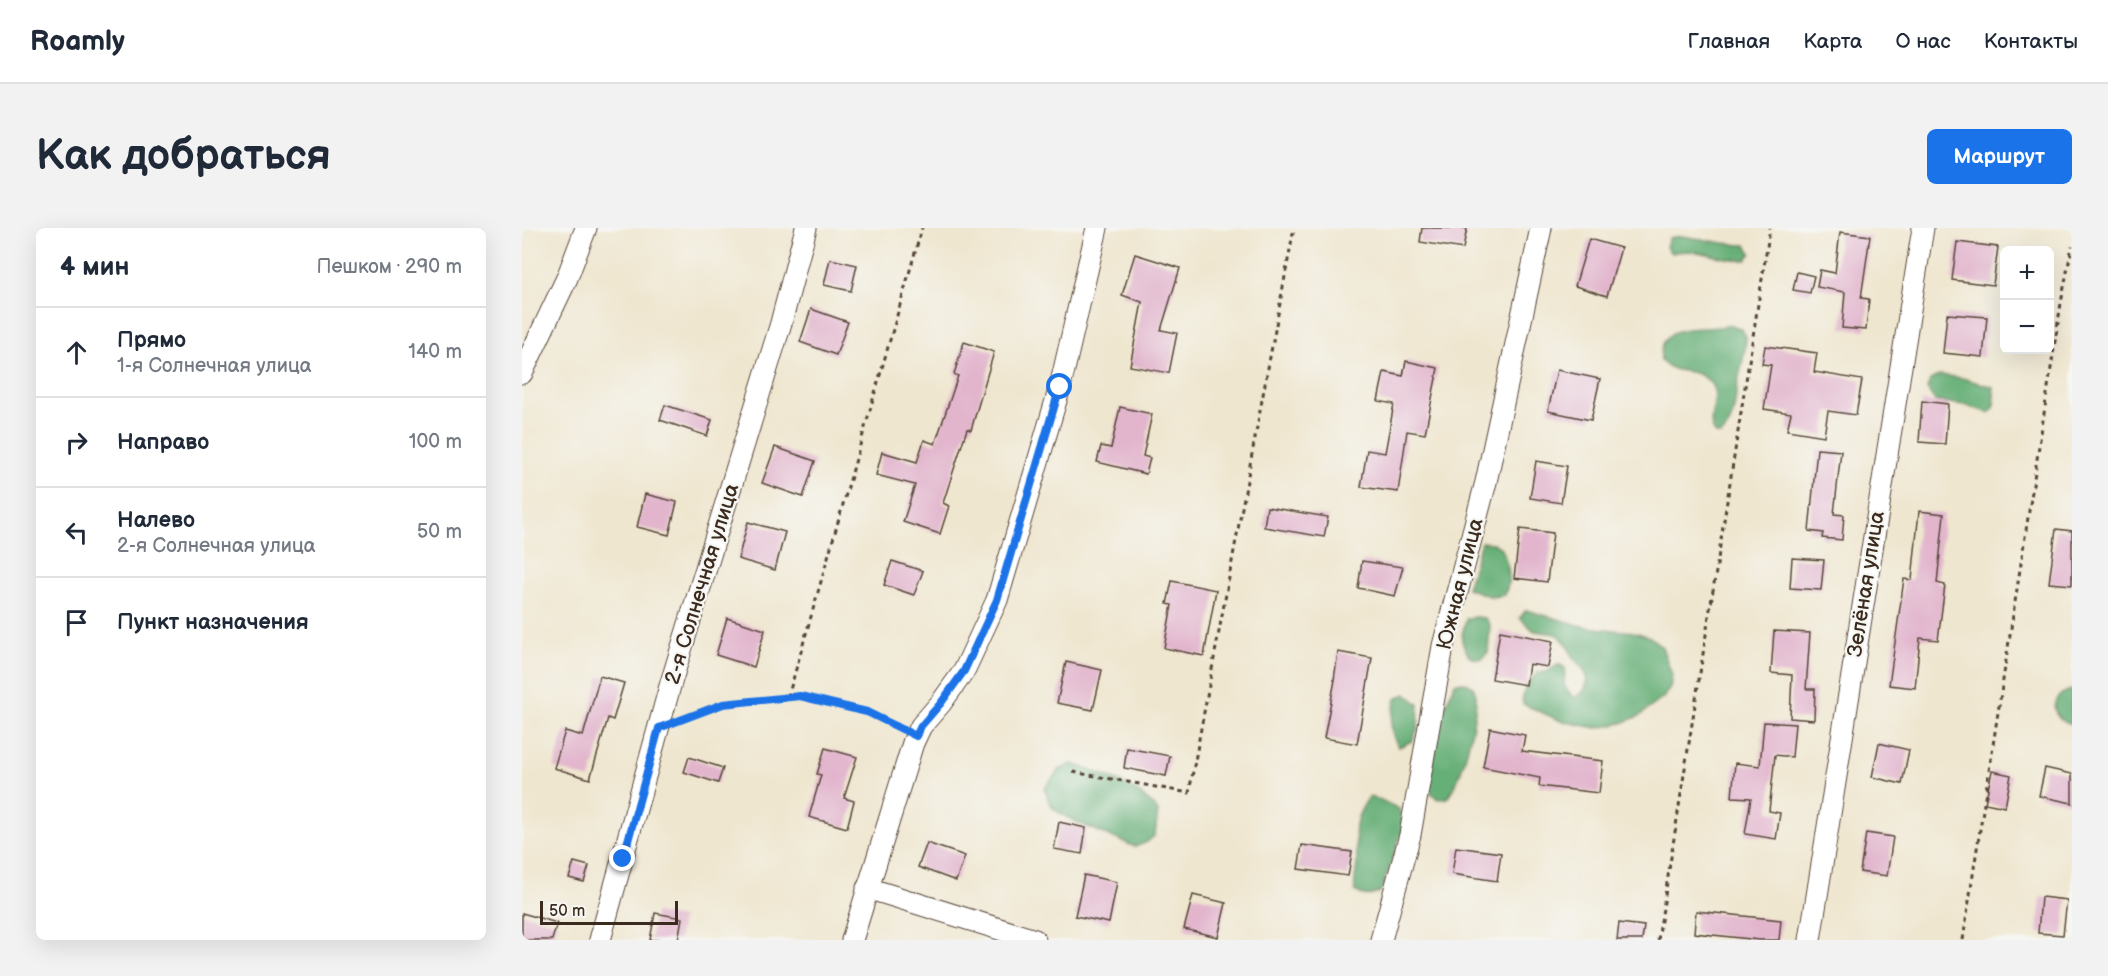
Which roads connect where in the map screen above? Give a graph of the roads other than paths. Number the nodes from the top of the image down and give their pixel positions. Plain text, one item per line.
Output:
1 (586, 228) edge
2 (806, 228) edge
3 (1097, 228) edge
4 (1541, 228) edge
5 (1923, 228) edge
6 (522, 373) edge
7 (867, 888) junction
8 (600, 940) edge
9 (852, 940) edge
10 (1035, 940) edge
11 (1381, 940) edge
12 (1810, 940) edge

1 - 6 street
2 - 8 street, 2-я Солнечная улица
3 - 7 street
4 - 11 street, Южная улица
5 - 12 street, Зелёная улица
7 - 9 street
7 - 10 street

